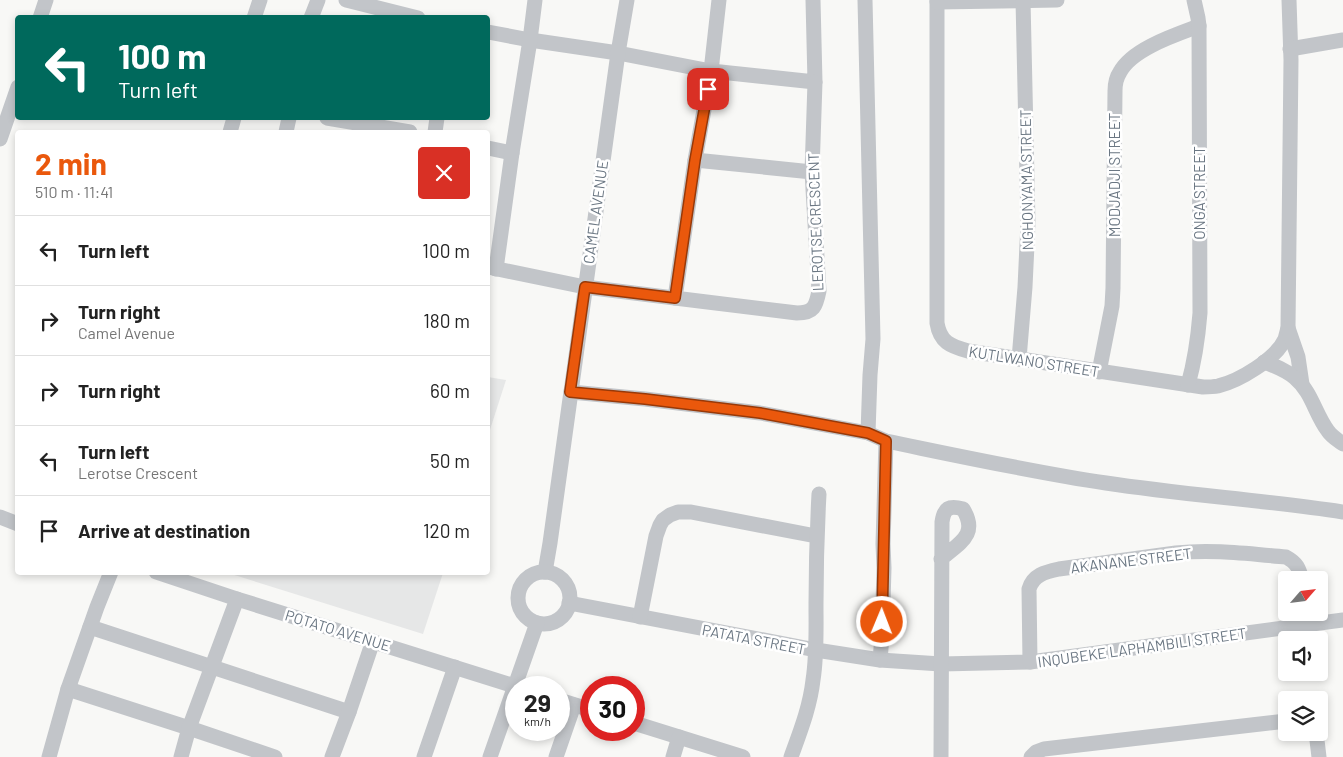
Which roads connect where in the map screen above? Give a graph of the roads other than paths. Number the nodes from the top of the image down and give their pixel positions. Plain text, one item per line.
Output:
1 (46, 0) edge
2 (260, 0) edge
3 (318, 0) edge
4 (346, 0) edge
5 (535, 0) edge
6 (627, 0) edge
7 (720, 0) edge
8 (813, 0) edge
9 (864, 0) edge
10 (1057, 0) edge
11 (1194, 0) edge
12 (1289, 0) edge
13 (937, 1) edge
14 (1023, 1) edge
15 (41, 15) edge
16 (255, 15) edge
17 (312, 15) edge
18 (406, 15) edge
19 (1198, 26) junction
20 (490, 32) edge
21 (530, 40) junction
22 (1343, 40) edge
23 (1290, 49) junction
24 (618, 53) junction
25 (711, 71) junction
26 (815, 82) junction
27 (15, 96) edge
28 (339, 120) edge
29 (368, 125) edge
30 (398, 130) edge
31 (0, 139) edge
32 (490, 148) edge
33 (512, 153) junction
34 (695, 160) junction
35 (812, 172) junction
36 (492, 268) edge
37 (585, 287) junction
38 (675, 298) junction
39 (1288, 328) junction
40 (1019, 359) junction
41 (1264, 362) junction
42 (1099, 372) junction
43 (1302, 384) junction
44 (1188, 385) junction
45 (570, 392) junction
46 (868, 433) junction
47 (886, 441) junction
48 (1343, 444) edge
49 (819, 494) dead end
50 (1343, 512) edge
51 (0, 517) edge
52 (15, 523) edge
53 (816, 536) junction
54 (942, 559) dead end
55 (1299, 571) edge
56 (545, 572) junction
57 (110, 575) edge
58 (165, 575) edge
59 (237, 599) junction
60 (569, 603) junction
61 (640, 617) junction
62 (1328, 619) edge
63 (1343, 620) edge
64 (1292, 621) edge
65 (536, 623) junction
66 (90, 627) junction
67 (373, 641) junction
68 (816, 650) junction
69 (880, 660) junction
70 (1030, 662) junction
71 (941, 664) junction
72 (212, 666) junction
73 (455, 667) junction
74 (521, 676) edge
75 (505, 682) edge
76 (68, 689) junction
77 (570, 704) edge
78 (574, 705) junction
79 (580, 707) edge
80 (349, 712) junction
81 (505, 719) edge
82 (1278, 722) edge
83 (645, 726) edge
84 (189, 728) junction
85 (679, 737) junction
86 (1317, 741) edge
87 (55, 755) edge
88 (181, 757) edge
89 (275, 757) edge
90 (332, 757) edge
91 (424, 757) edge
92 (490, 757) edge
93 (556, 757) edge
94 (673, 757) edge
95 (743, 757) edge
96 (791, 757) edge
97 (941, 757) edge
98 (1031, 757) edge
99 (1319, 757) edge

1 - 15 street
2 - 16 street
3 - 17 street
4 - 18 street
5 - 21 street
6 - 24 street, CAMEL AVENUE
7 - 25 street
8 - 26 street, LEROTSE CRESCENT
9 - 46 street
10 - 14 street
11 - 19 street, ONGA STREET
12 - 23 street
13 - 14 street
13 - 40 street, KUTLWANO STREET
14 - 40 street, NGHONYAMA STREET
19 - 42 street, MODJADJI STREET
19 - 44 street, ONGA STREET
20 - 21 street
21 - 24 street
21 - 33 street
22 - 23 street
23 - 39 street
24 - 25 street
24 - 37 street, CAMEL AVENUE
25 - 26 street
25 - 34 street
26 - 35 street, LEROTSE CRESCENT
27 - 31 street
28 - 29 street
29 - 30 street
32 - 33 street
33 - 36 street
34 - 35 street
34 - 38 street
35 - 38 street, LEROTSE CRESCENT
36 - 37 street
37 - 38 street
37 - 45 street, CAMEL AVENUE
39 - 41 street, KUTLWANO STREET
39 - 43 street
40 - 42 street, KUTLWANO STREET
41 - 43 street
41 - 44 street, KUTLWANO STREET
42 - 44 street, KUTLWANO STREET
43 - 48 street
45 - 46 street
45 - 56 street, CAMEL AVENUE
46 - 47 street
47 - 50 street
47 - 69 street
49 - 53 street
51 - 52 street
53 - 61 street
53 - 68 street
54 - 71 street
55 - 70 street, AKANANE STREET
56 - 60 street
56 - 65 street
57 - 66 street
58 - 59 street, POTATO AVENUE
59 - 67 street, POTATO AVENUE
59 - 72 street
60 - 61 street, PATATA STREET
60 - 65 street
61 - 68 street, PATATA STREET
62 - 63 street, INQUBEKE LAPHAMBILI STREET
64 - 70 street, INQUBEKE LAPHAMBILI STREET
65 - 74 street
66 - 72 street
66 - 76 street
67 - 73 street, POTATO AVENUE
67 - 80 street
68 - 69 street, PATATA STREET
68 - 96 street
69 - 71 street, PATATA STREET
70 - 71 street, INQUBEKE LAPHAMBILI STREET
71 - 97 street
72 - 80 street
72 - 84 street
73 - 75 street, POTATO AVENUE
73 - 91 street
76 - 84 street
76 - 87 street
77 - 78 street
78 - 79 street
78 - 93 street
80 - 90 street
81 - 92 street
82 - 98 street
83 - 85 street
84 - 88 street
84 - 89 street
85 - 94 street
85 - 95 street
86 - 99 street

